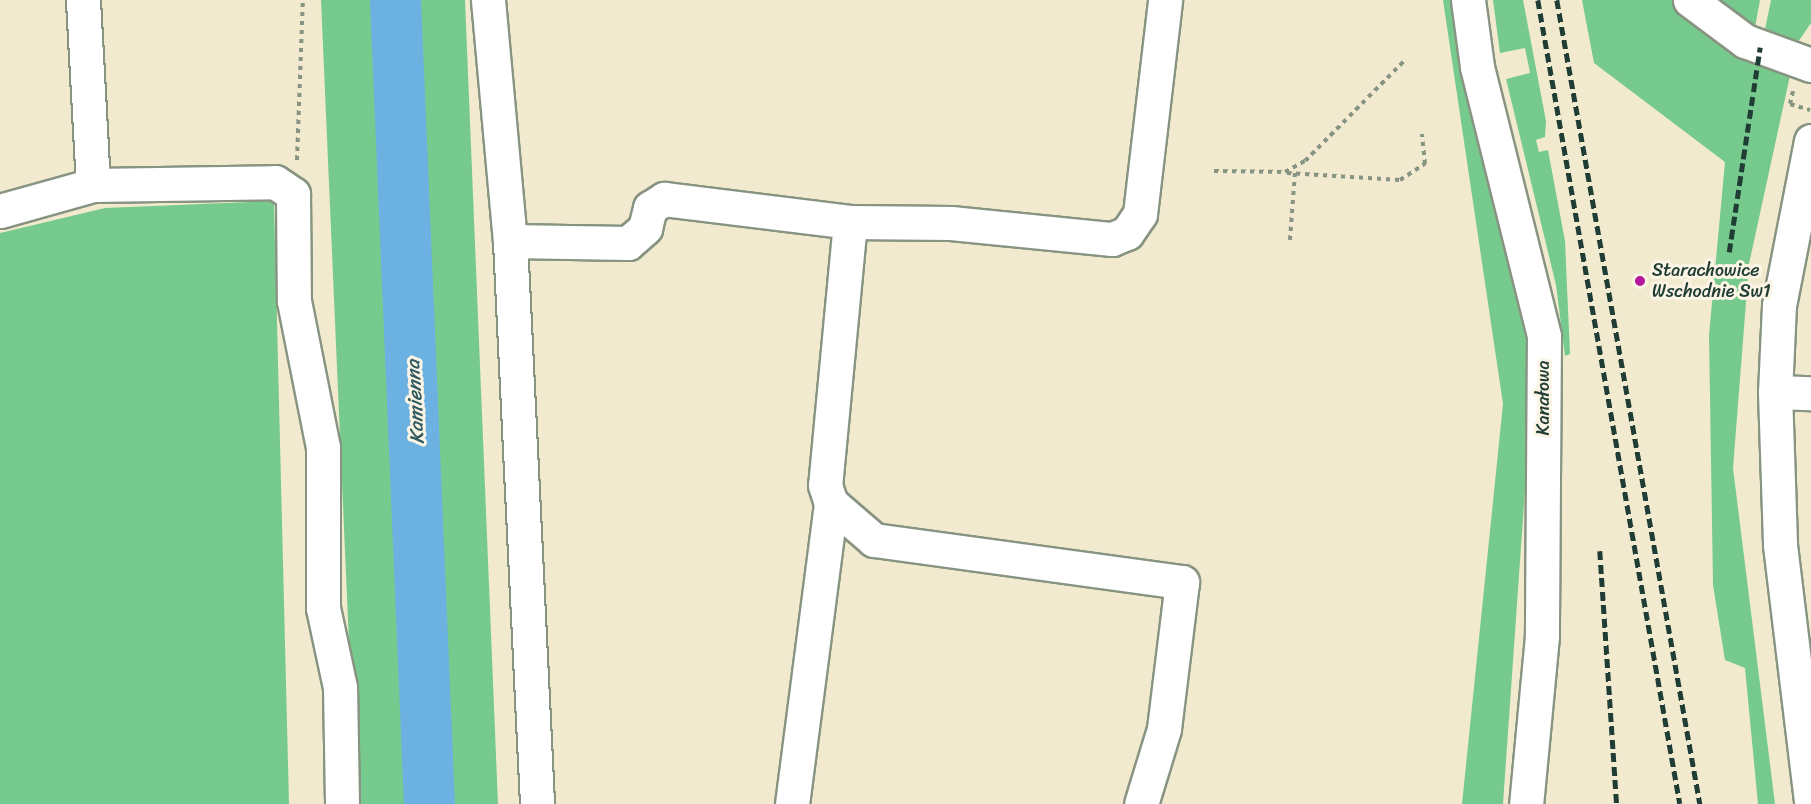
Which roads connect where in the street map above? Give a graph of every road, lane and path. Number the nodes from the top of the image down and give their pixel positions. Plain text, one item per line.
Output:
1 (83, 0) edge
2 (303, 0) edge
3 (488, 0) edge
4 (1165, 0) edge
5 (1468, 0) edge
6 (1690, 0) edge
7 (1405, 60) dead end
8 (1811, 65) edge
9 (1422, 134) dead end
10 (1811, 141) edge
11 (1297, 166) junction
12 (1214, 171) dead end
13 (1285, 172) junction
14 (1295, 173) junction
15 (93, 185) junction
16 (292, 194) junction
17 (0, 211) edge
18 (850, 222) junction
19 (1290, 240) dead end
20 (510, 241) junction
21 (1775, 392) junction
22 (1811, 393) edge
23 (831, 503) junction
24 (1811, 801) edge
25 (342, 804) edge
26 (537, 804) edge
27 (792, 804) edge
28 (1141, 804) edge
29 (1526, 804) edge

1 - 15 street
2 - 16 path
3 - 20 street
4 - 18 street
5 - 29 street, Kanałowa
6 - 8 street
7 - 11 path
9 - 14 path
10 - 21 street
11 - 13 path
11 - 14 path
12 - 13 path
13 - 14 path
14 - 19 path
15 - 16 street
15 - 17 street
16 - 25 street
18 - 20 street
18 - 23 street
20 - 26 street
21 - 22 street
21 - 24 street
23 - 27 street
23 - 28 street

